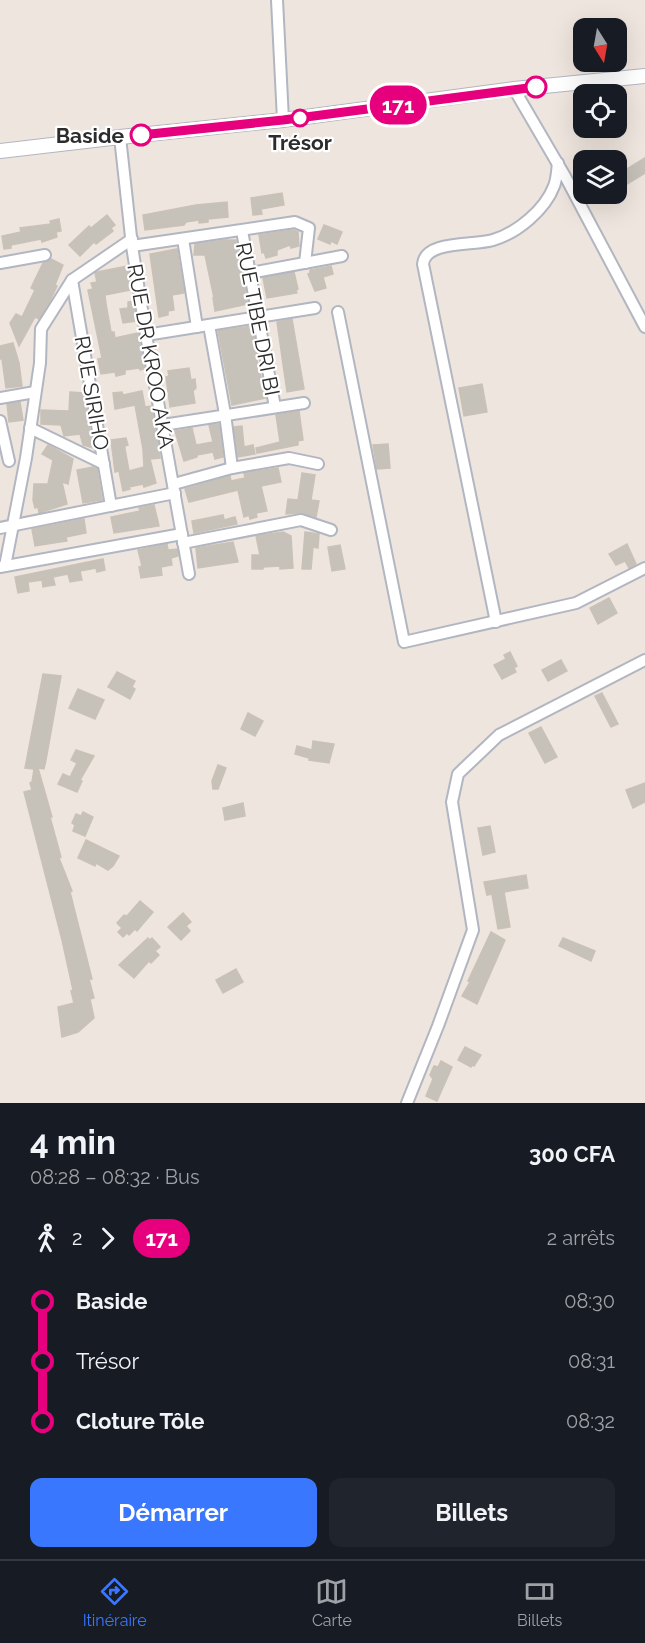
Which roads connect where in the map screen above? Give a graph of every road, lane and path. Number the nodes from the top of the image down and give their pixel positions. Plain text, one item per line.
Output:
1 (277, 0) edge
2 (645, 76) edge
3 (514, 89) junction
4 (283, 120) junction
5 (120, 136) junction
6 (0, 151) edge
7 (558, 163) junction
8 (242, 231) junction
9 (183, 239) junction
10 (132, 243) junction
11 (45, 255) dead end
12 (342, 256) dead end
13 (0, 263) edge
14 (305, 263) junction
15 (250, 273) junction
16 (72, 280) junction
17 (315, 308) dead end
18 (338, 312) dead end
19 (258, 318) junction
20 (209, 325) junction
21 (197, 327) junction
22 (645, 327) edge
23 (146, 335) junction
24 (35, 392) junction
25 (0, 398) edge
26 (304, 403) dead end
27 (275, 407) junction
28 (225, 414) junction
29 (0, 421) edge
30 (163, 424) junction
31 (30, 428) junction
32 (26, 458) junction
33 (4, 462) edge
34 (104, 464) junction
35 (318, 464) dead end
36 (232, 468) junction
37 (174, 488) junction
38 (111, 506) junction
39 (12, 526) junction
40 (0, 528) edge
41 (331, 530) dead end
42 (182, 539) junction
43 (2, 567) edge
44 (645, 568) edge
45 (189, 574) dead end
46 (496, 622) junction
47 (645, 660) edge
48 (407, 1103) edge

1 - 4 street
2 - 3 street
3 - 4 street
3 - 7 street
4 - 5 street
5 - 6 street
5 - 10 street, RUE DR KROO AKA
7 - 22 street
7 - 46 street
8 - 9 street
8 - 14 street
8 - 15 street, RUE TIBE DRI BI
9 - 10 street
9 - 21 street
10 - 16 street
10 - 23 street, RUE DR KROO AKA
11 - 13 street
12 - 14 street
14 - 15 street
15 - 19 street, RUE TIBE DRI BI
16 - 24 street
16 - 34 street, RUE SIRIHO
17 - 19 street
18 - 46 street
19 - 20 street
19 - 27 street, RUE TIBE DRI BI
20 - 21 street
20 - 28 street
21 - 23 street
23 - 30 street, RUE DR KROO AKA
24 - 25 street
24 - 31 street
26 - 27 street
27 - 28 street
28 - 30 street
28 - 36 street
29 - 33 street
30 - 37 street, RUE DR KROO AKA
31 - 32 street
31 - 34 street
32 - 33 street
32 - 39 street
34 - 38 street, RUE SIRIHO
35 - 36 street
36 - 37 street
37 - 38 street
37 - 42 street, RUE DR KROO AKA
38 - 39 street
39 - 40 street
39 - 43 street
41 - 42 street
42 - 43 street
42 - 45 street, RUE DR KROO AKA
44 - 46 street
47 - 48 street

